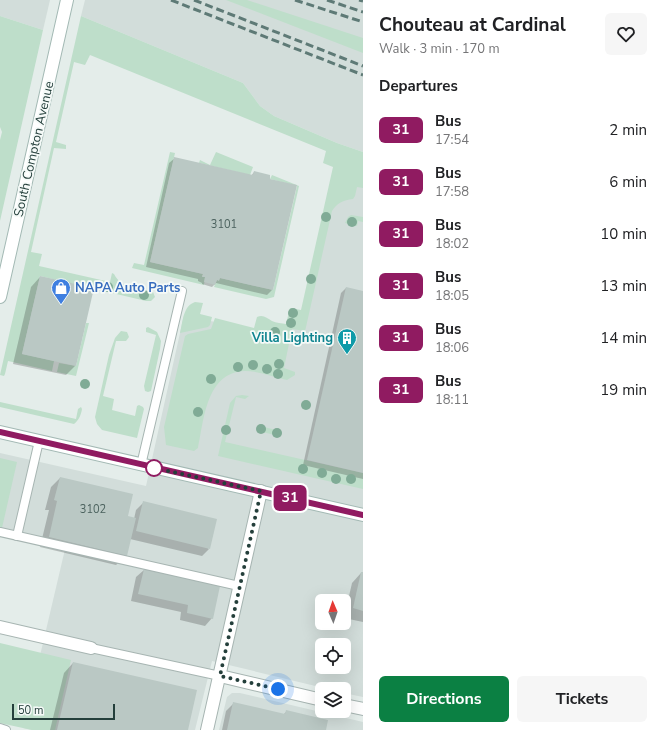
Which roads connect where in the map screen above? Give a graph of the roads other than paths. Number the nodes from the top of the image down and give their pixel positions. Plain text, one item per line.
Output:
1 (68, 0) edge
2 (182, 291) dead end
3 (0, 298) edge
4 (0, 432) edge
5 (39, 441) junction
6 (141, 465) junction
7 (261, 491) junction
8 (363, 515) edge
9 (0, 532) edge
10 (17, 536) junction
11 (240, 586) junction
12 (0, 627) edge
13 (91, 648) joint
14 (220, 676) junction
15 (315, 698) edge
16 (351, 706) edge
17 (363, 709) edge
18 (0, 728) edge
19 (6, 730) edge
20 (207, 730) edge

1 - 3 main road, South Compton Avenue
2 - 6 lane
4 - 5 main road
5 - 6 main road
5 - 10 lane
6 - 7 main road
7 - 8 main road
7 - 11 main road
9 - 10 lane
10 - 11 lane
11 - 14 main road
12 - 13 main road
13 - 14 lane
14 - 15 main road
14 - 20 main road
16 - 17 main road
18 - 19 lane

